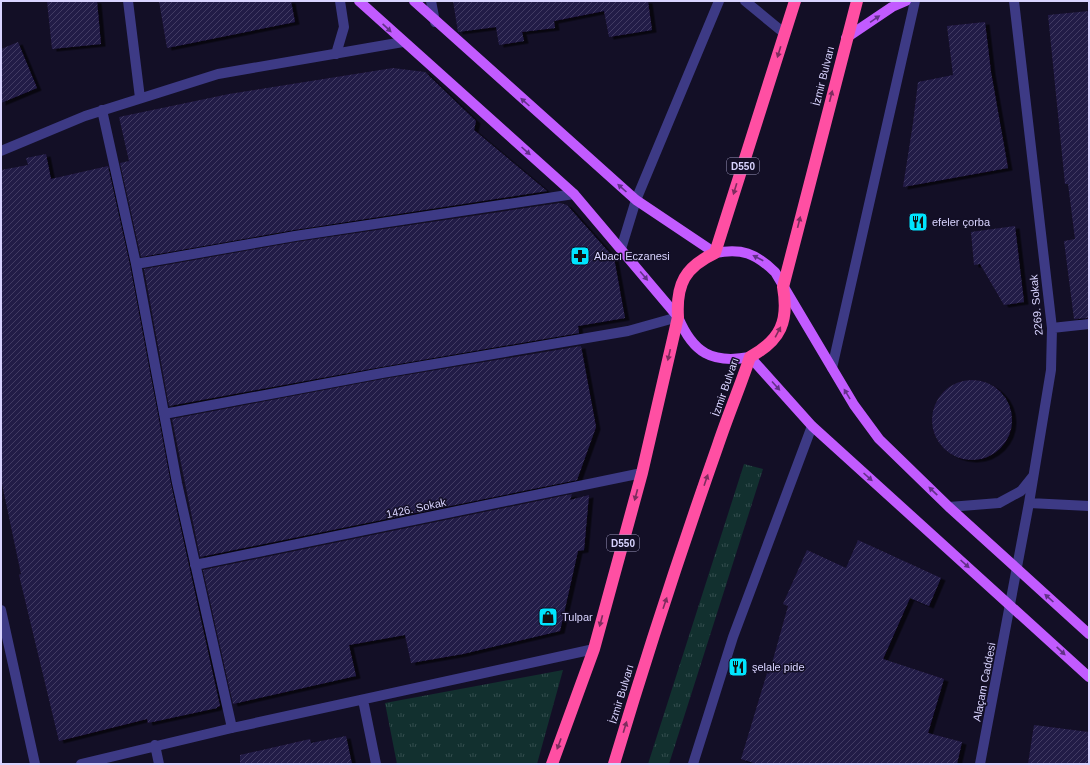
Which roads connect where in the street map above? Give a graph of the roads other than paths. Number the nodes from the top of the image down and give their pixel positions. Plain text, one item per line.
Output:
1 (128, 1) edge
2 (340, 1) edge
3 (359, 1) edge
4 (414, 1) edge
5 (431, 1) edge
6 (719, 1) edge
7 (745, 1) edge
8 (795, 1) edge
9 (857, 1) edge
10 (906, 1) edge
11 (915, 1) edge
12 (1014, 1) edge
13 (435, 22) junction
14 (784, 33) junction
15 (846, 38) junction
16 (403, 42) junction
17 (336, 54) junction
18 (140, 98) junction
19 (102, 110) junction
20 (1, 152) edge
21 (574, 194) junction
22 (636, 200) junction
23 (621, 249) junction
24 (715, 253) junction
25 (136, 264) junction
26 (783, 287) junction
27 (678, 317) junction
28 (1089, 324) edge
29 (1052, 328) junction
30 (750, 357) junction
31 (832, 368) junction
32 (164, 414) junction
33 (812, 426) junction
34 (642, 473) junction
35 (1034, 474) junction
36 (1029, 503) junction
37 (1089, 506) edge
38 (949, 507) junction
39 (195, 565) junction
40 (1017, 569) junction
41 (1011, 605) junction
42 (1, 610) edge
43 (1089, 634) edge
44 (594, 650) junction
45 (1089, 677) edge
46 (363, 700) junction
47 (232, 728) junction
48 (155, 745) junction
49 (35, 764) edge
50 (81, 764) edge
51 (159, 764) edge
52 (376, 764) edge
53 (552, 764) edge
54 (614, 764) edge
55 (692, 764) edge
56 (980, 764) edge

1 - 18 street
2 - 17 street
3 -> 16 main road
4 - 13 main road
5 - 13 street
6 - 22 street
7 - 14 street
8 - 14 highway, D550
9 - 15 highway, İzmir Bulvarı
15 -> 10 main road
11 - 31 street
12 - 29 street, 2269. Sokak
22 -> 13 main road
14 -> 24 highway, D550
26 -> 15 highway, İzmir Bulvarı
16 - 17 street
16 -> 21 main road
17 - 18 street
18 - 19 street
19 - 20 street
19 - 25 street
21 - 23 main road
21 - 25 street
22 - 23 street
22 - 24 main road
23 -> 27 main road
26 -> 24 main road
24 - 27 highway, D550
25 - 32 street
30 -> 26 highway, İzmir Bulvarı
26 - 31 main road
27 - 30 main road
27 - 32 street
27 -> 34 highway, D550
28 - 29 street
29 - 35 street, 2269. Sokak
30 -> 33 main road
54 -> 30 highway, İzmir Bulvarı
38 -> 31 main road
32 - 39 street
33 -> 41 main road
33 - 55 street
34 - 39 street, 1426. Sokak
34 -> 44 highway, D550
35 - 36 street, 2269. Sokak
35 - 38 street
36 - 37 street
36 - 40 street, 2269. Sokak
38 - 40 main road
39 - 47 street
40 - 41 street, 2269. Sokak
43 -> 40 main road
41 -> 45 main road
41 - 56 street, Alaçam Caddesi
42 - 49 street
44 - 46 street
44 -> 53 highway, D550
46 - 47 street
46 - 52 street
47 - 48 street
48 - 50 street
48 - 51 street

